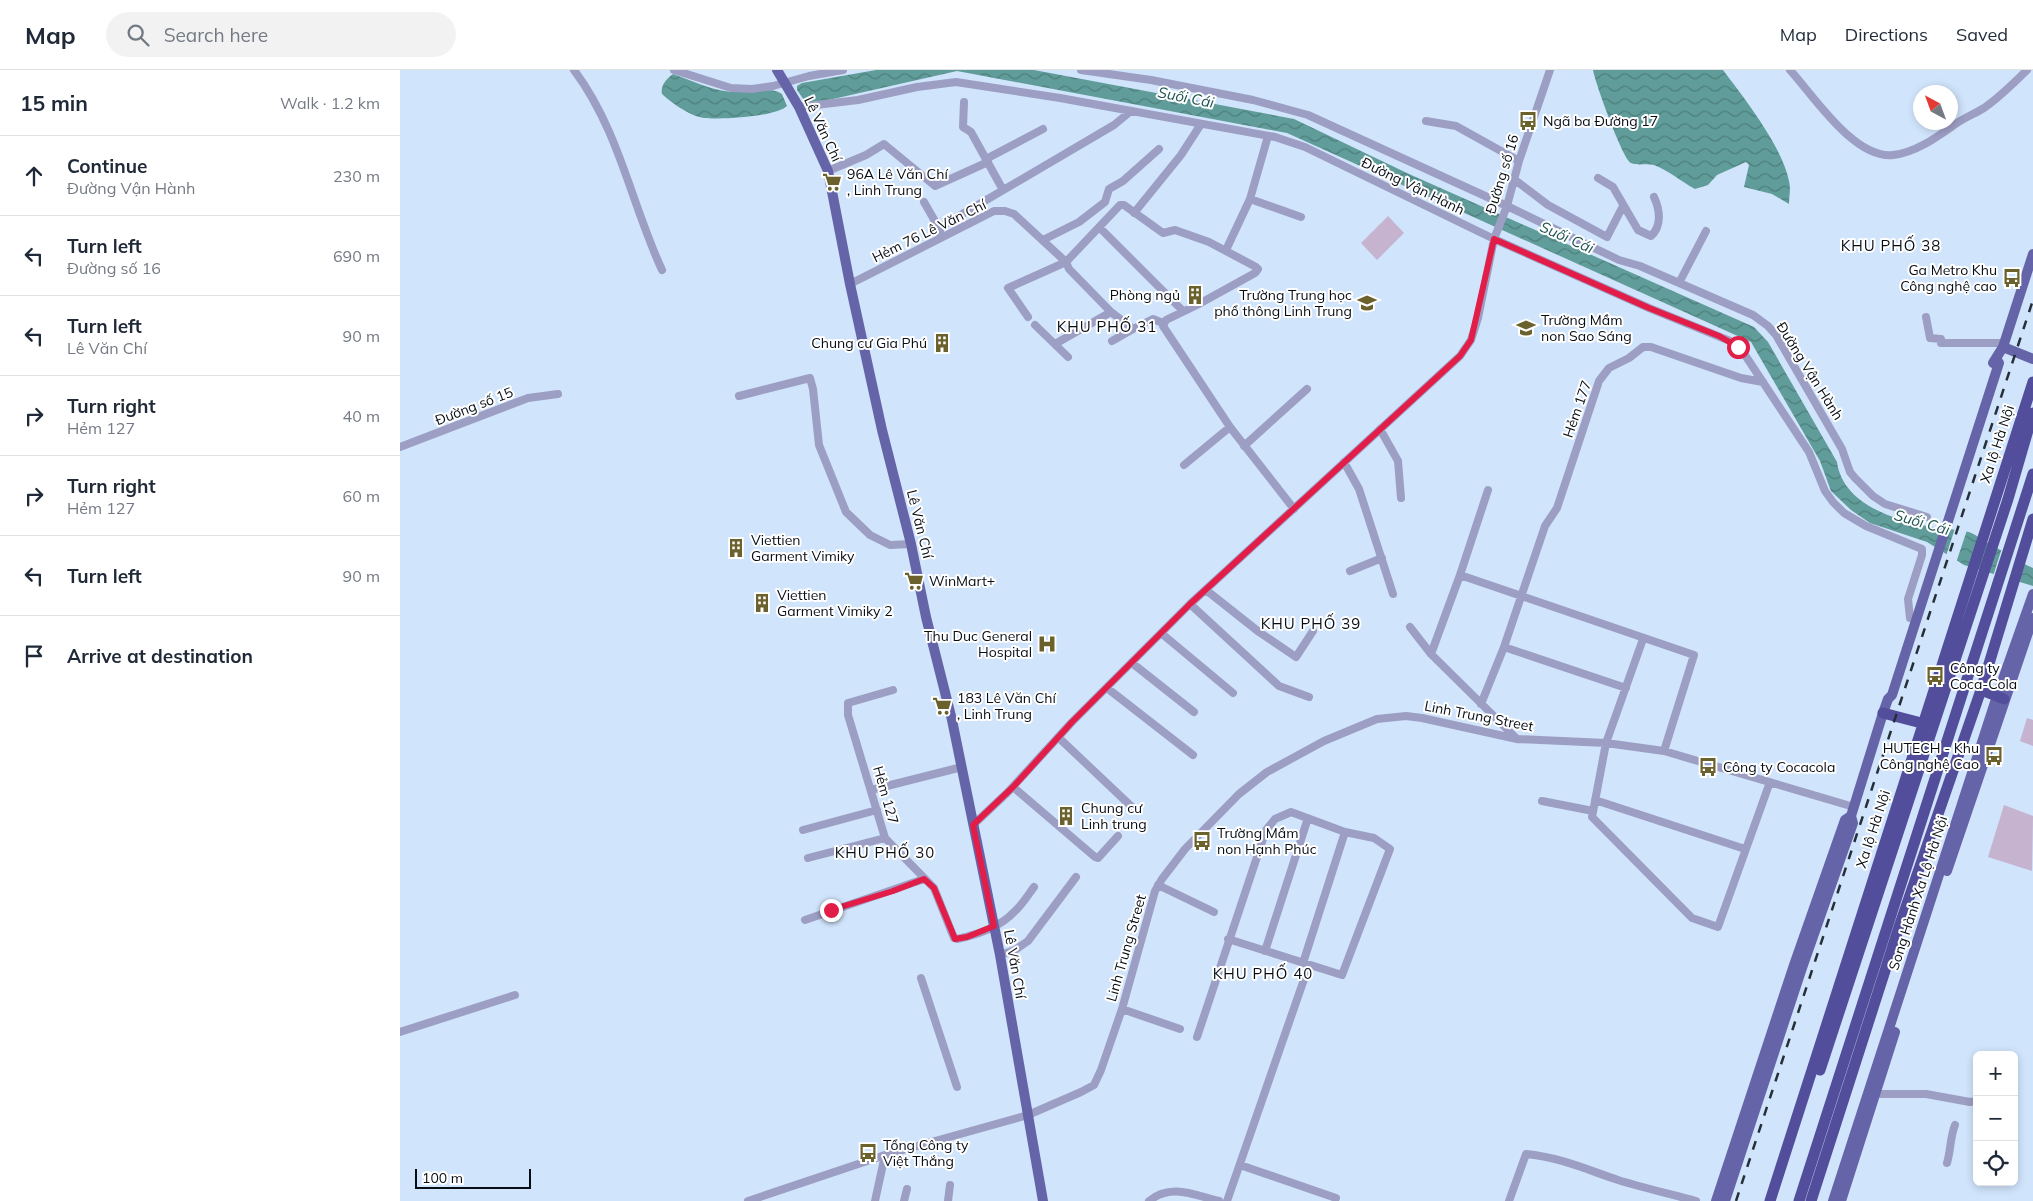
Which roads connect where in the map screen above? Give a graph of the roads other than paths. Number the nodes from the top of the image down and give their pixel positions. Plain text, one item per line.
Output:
1 (574, 70) edge
2 (674, 70) edge
3 (777, 70) edge
4 (843, 70) edge
5 (1080, 70) edge
6 (1550, 70) edge
7 (1790, 70) edge
8 (2021, 72) edge
9 (786, 83) junction
10 (964, 102) dead end
11 (799, 107) junction
12 (1131, 111) junction
13 (1426, 121) dead end
14 (1202, 124) junction
15 (1043, 129) dead end
16 (1268, 136) junction
17 (1159, 149) dead end
18 (986, 160) junction
19 (1519, 161) junction
20 (828, 171) junction
21 (1598, 178) dead end
22 (1515, 180) junction
23 (1003, 190) junction
24 (1250, 198) junction
25 (1654, 198) dead end
26 (924, 202) dead end
27 (1623, 206) junction
28 (1506, 209) junction
29 (1134, 213) junction
30 (1301, 217) dead end
31 (1099, 227) junction
32 (1706, 231) dead end
33 (940, 234) junction
34 (1496, 235) junction
35 (1043, 240) junction
36 (1226, 250) junction
37 (2033, 254) edge
38 (1066, 262) junction
39 (662, 270) dead end
40 (1679, 283) junction
41 (850, 284) junction
42 (1183, 311) junction
43 (1111, 312) junction
44 (1926, 317) dead end
45 (1028, 318) dead end
46 (1163, 323) junction
47 (1035, 325) dead end
48 (1133, 329) junction
49 (1112, 340) dead end
50 (1055, 344) junction
51 (2003, 345) junction
52 (1068, 357) dead end
53 (2032, 359) edge
54 (1764, 382) junction
55 (2033, 382) edge
56 (1307, 390) dead end
57 (558, 394) dead end
58 (739, 396) dead end
59 (2033, 413) edge
60 (1230, 427) junction
61 (1380, 429) junction
62 (1244, 446) junction
63 (400, 447) edge
64 (1344, 462) junction
65 (1184, 465) dead end
66 (2033, 474) edge
67 (1488, 490) dead end
68 (2002, 497) junction
69 (1402, 498) dead end
70 (1294, 509) junction
71 (1927, 517) dead end
72 (2033, 519) edge
73 (911, 544) junction
74 (1382, 558) junction
75 (1929, 569) junction
76 (1350, 571) dead end
77 (1460, 575) junction
78 (1206, 590) junction
79 (1393, 594) dead end
80 (1522, 596) junction
81 (2031, 599) edge
82 (1190, 604) junction
83 (1910, 618) junction
84 (2033, 618) edge
85 (1410, 627) dead end
86 (1313, 631) dead end
87 (1161, 634) junction
88 (1643, 638) junction
89 (1504, 647) junction
90 (1431, 654) junction
91 (1132, 663) junction
92 (1107, 688) junction
93 (1626, 688) junction
94 (893, 690) dead end
95 (1981, 690) junction
96 (1234, 694) dead end
97 (1309, 697) dead end
98 (2001, 697) junction
99 (1888, 699) junction
100 (1481, 704) junction
101 (1194, 712) dead end
102 (1883, 712) junction
103 (1928, 724) junction
104 (1058, 737) junction
105 (1517, 739) junction
106 (1606, 743) junction
107 (1664, 751) junction
108 (1193, 755) dead end
109 (962, 767) junction
110 (1770, 782) junction
111 (1013, 787) junction
112 (871, 790) junction
113 (1595, 800) junction
114 (1542, 801) dead end
115 (1133, 808) dead end
116 (877, 810) junction
117 (1593, 811) junction
118 (1853, 811) junction
119 (1308, 818) junction
120 (973, 825) junction
121 (803, 830) dead end
122 (1345, 832) junction
123 (1118, 836) dead end
124 (886, 838) junction
125 (1745, 849) junction
126 (808, 858) dead end
127 (1076, 877) dead end
128 (924, 879) junction
129 (1158, 885) junction
130 (1034, 887) dead end
131 (1214, 912) dead end
132 (805, 920) dead end
133 (994, 926) junction
134 (1228, 939) junction
135 (1265, 951) junction
136 (1000, 954) junction
137 (1306, 964) junction
138 (921, 978) dead end
139 (515, 995) dead end
140 (1122, 1009) junction
141 (1180, 1029) dead end
142 (400, 1032) edge
143 (1197, 1038) dead end
144 (957, 1087) dead end
145 (1876, 1094) junction
146 (1973, 1102) edge
147 (1028, 1115) junction
148 (1954, 1124) dead end
149 (885, 1155) junction
150 (1947, 1163) dead end
151 (1240, 1165) junction
152 (950, 1185) dead end
153 (908, 1189) dead end
154 (1336, 1198) dead end
155 (748, 1201) edge
156 (875, 1201) edge
157 (904, 1201) edge
158 (948, 1201) edge
159 (1043, 1201) edge
160 (1149, 1201) edge
161 (1219, 1201) edge
162 (1227, 1201) edge
163 (1509, 1201) edge
164 (1696, 1201) edge
165 (1716, 1201) edge
166 (1725, 1201) edge
167 (1770, 1201) edge
168 (1778, 1201) edge
169 (1800, 1201) edge
170 (1810, 1201) edge
171 (1833, 1201) edge
172 (1841, 1201) edge

1 - 39 street
2 - 9 street
3 - 9 main road, Lê Văn Chí
4 - 9 street
5 - 28 street, Đường Vận Hành
6 - 19 street, Đường số 16
7 - 8 street
9 - 11 main road, Lê Văn Chí
10 - 18 street
11 - 12 street, Đường Vận Hành
11 - 20 main road, Lê Văn Chí
12 - 14 street, Đường Vận Hành
12 - 23 street
13 - 19 street
14 - 16 street, Đường Vận Hành
14 - 29 street
15 - 18 street
16 - 24 street
16 - 34 street, Đường Vận Hành
17 - 35 street
18 - 20 street
18 - 23 street
19 - 22 street, Đường số 16
20 - 41 main road, Lê Văn Chí
21 - 27 street
22 - 27 street
22 - 28 street, Đường số 16
23 - 33 street
24 - 30 street
24 - 36 street
25 - 27 street
26 - 33 street
28 - 34 street, Đường số 16
28 - 40 street, Đường Vận Hành
29 - 31 street
29 - 36 street
31 - 38 street
31 - 42 street
32 - 40 street
33 - 35 street, Hẻm 76 Lê Văn Chí
33 - 41 street, Hẻm 76 Lê Văn Chí
34 - 54 street, Đường Vận Hành
34 - 61 street, Đường số 16
35 - 38 street, Hẻm 76 Lê Văn Chí
36 - 42 street
37 - 51 main road
38 - 43 street, Hẻm 76 Lê Văn Chí
38 - 45 street
40 - 71 street, Đường Vận Hành
41 - 73 main road, Lê Văn Chí
42 - 46 street
43 - 48 street, Hẻm 76 Lê Văn Chí
43 - 50 street
44 - 51 street
46 - 48 street
46 - 60 street
47 - 50 street
48 - 49 street
50 - 52 street
51 - 53 main road
51 - 75 main road
54 - 80 street, Hẻm 177
54 - 83 street, Đường Vận Hành
55 - 68 highway, Xa lộ Hà Nội
56 - 62 street
57 - 63 street, Đường số 15
58 - 73 street
59 - 68 highway, Xa lộ Hà Nội
60 - 62 street
60 - 65 street
61 - 64 street, Đường số 16
61 - 69 street
62 - 70 street
64 - 70 street, Đường số 16
64 - 74 street
66 - 169 highway
67 - 77 street
68 - 103 highway, Xa lộ Hà Nội
70 - 78 street, Đường số 16
72 - 95 highway
73 - 109 main road, Lê Văn Chí
74 - 76 street
74 - 79 street
75 - 83 main road
75 - 99 main road
77 - 80 street
77 - 90 street
78 - 82 street, Đường số 16
78 - 86 street
80 - 88 street
80 - 89 street, Hẻm 177
81 - 98 main road, Song Hành Xa Lộ Hà Nội
82 - 87 street, Đường số 16
82 - 97 street
83 - 99 main road
84 - 98 main road, Song Hành Xa Lộ Hà Nội
85 - 90 street
87 - 91 street, Đường số 16
87 - 96 street
88 - 93 street
88 - 107 street
89 - 93 street
89 - 100 street, Hẻm 177
90 - 100 street
91 - 92 street, Đường số 16
91 - 101 street
92 - 104 street, Đường số 16
92 - 108 street
93 - 106 street
94 - 112 street, Hẻm 127
95 - 98 highway
95 - 170 highway
98 - 145 main road, Song Hành Xa Lộ Hà Nội
98 - 171 main road, Song Hành Xa Lộ Hà Nội
99 - 102 main road
100 - 105 street
102 - 103 highway
102 - 118 main road
103 - 167 highway, Xa lộ Hà Nội
103 - 168 highway, Xa lộ Hà Nội
104 - 111 street, Đường số 16
104 - 115 street
105 - 106 street, Linh Trung Street
105 - 129 street, Linh Trung Street
106 - 107 street, Linh Trung Street
106 - 113 street
107 - 110 street, Linh Trung Street
109 - 112 street
109 - 120 main road, Lê Văn Chí
110 - 118 street, Linh Trung Street
110 - 125 street
111 - 120 street, Đường số 16
111 - 123 street
112 - 116 street, Hẻm 127
113 - 117 street
113 - 125 street
114 - 117 street
116 - 121 street
116 - 124 street, Hẻm 127
117 - 125 street
118 - 165 main road
118 - 166 main road
119 - 122 street
119 - 134 street
119 - 135 street
120 - 133 main road, Lê Văn Chí
122 - 137 street
122 - 137 street
124 - 126 street
124 - 128 street, Hẻm 127
127 - 136 street
128 - 132 street
128 - 133 street, Hẻm 127
129 - 131 street
129 - 140 street, Linh Trung Street
130 - 133 street
133 - 136 main road, Lê Văn Chí
134 - 135 street
134 - 143 street
135 - 137 street
136 - 147 main road, Lê Văn Chí
137 - 151 street
138 - 144 street
139 - 142 street
140 - 141 street
140 - 147 street, Linh Trung Street
145 - 146 street
145 - 172 main road, Song Hành Xa Lộ Hà Nội
147 - 149 street, Linh Trung Street
147 - 159 main road, Lê Văn Chí
148 - 150 street
149 - 155 street, Linh Trung Street
149 - 156 street
151 - 154 street
151 - 162 street
152 - 158 street
153 - 157 street
160 - 161 street
163 - 164 street

